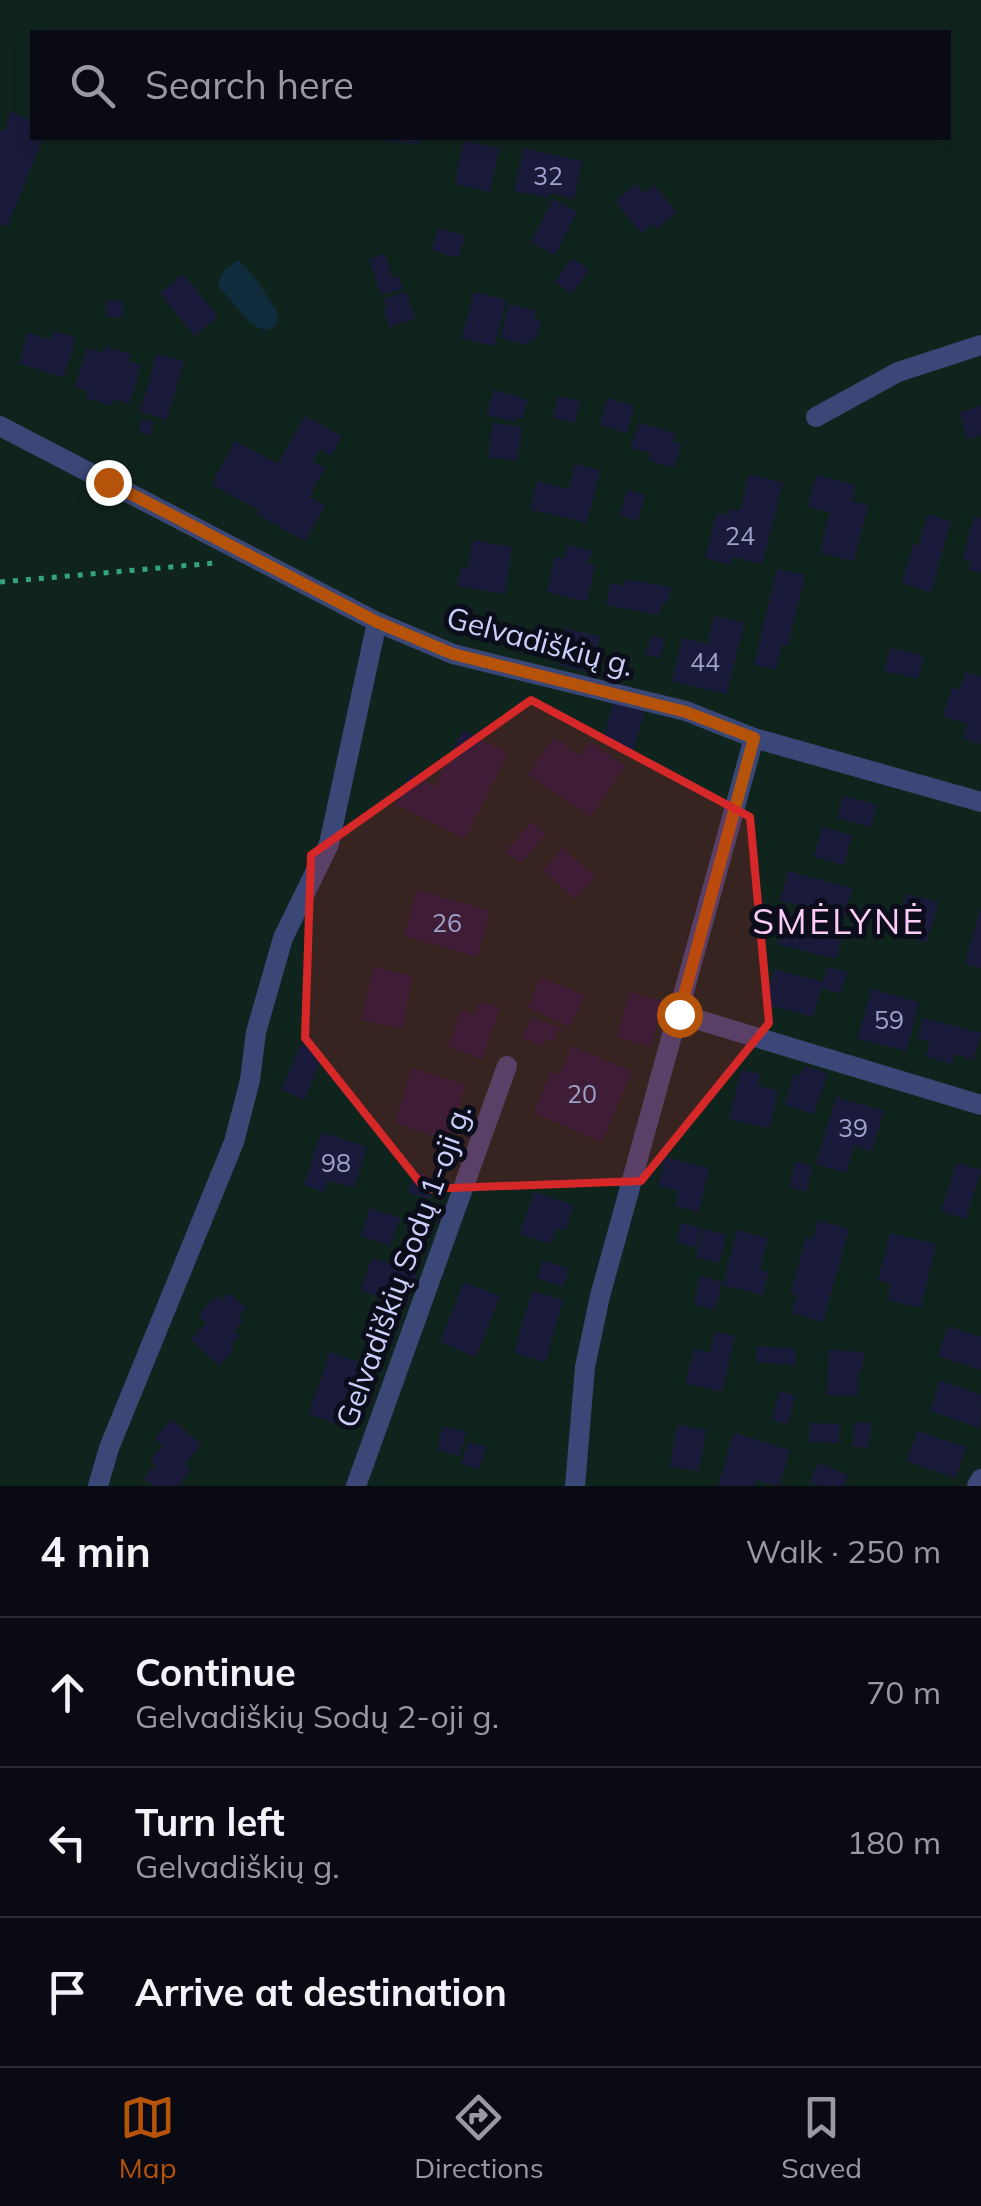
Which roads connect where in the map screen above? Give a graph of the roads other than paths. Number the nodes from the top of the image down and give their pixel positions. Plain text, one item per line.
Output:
1 (981, 345) edge
2 (816, 418) dead end
3 (0, 426) edge
4 (377, 622) junction
5 (754, 738) junction
6 (981, 802) edge
7 (679, 1014) junction
8 (507, 1066) dead end
9 (981, 1105) edge
10 (981, 1479) edge
11 (98, 1486) edge
12 (356, 1486) edge
13 (575, 1486) edge
14 (977, 1486) edge

1 - 2 street
3 - 4 street, Gelvadiškių g.
4 - 5 street, Gelvadiškių g.
4 - 11 street
5 - 6 street, Gelvadiškių g.
5 - 7 street
7 - 9 street
7 - 13 street
8 - 12 street, Gelvadiškių Sodų 1-oji g.
10 - 14 street

